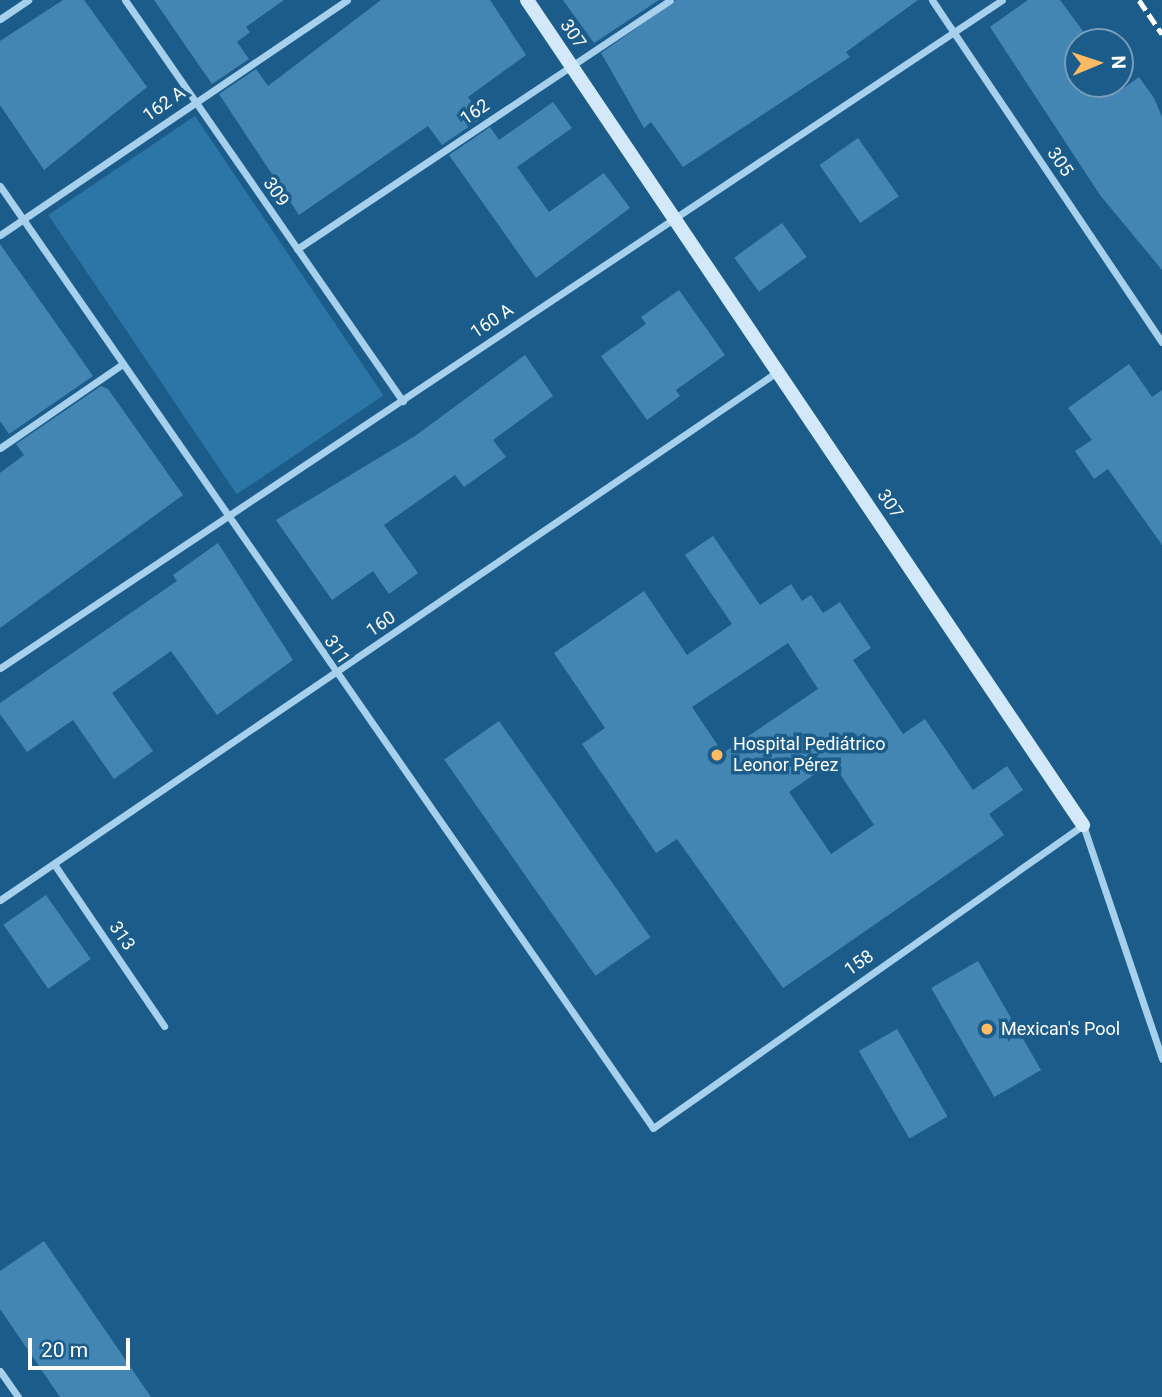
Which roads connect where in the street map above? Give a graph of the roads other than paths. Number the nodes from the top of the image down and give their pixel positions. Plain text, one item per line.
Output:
1 (28, 0) edge
2 (125, 0) edge
3 (347, 0) edge
4 (527, 0) edge
5 (670, 0) edge
6 (932, 0) edge
7 (1002, 0) edge
8 (0, 19) edge
9 (954, 33) junction
10 (572, 67) junction
11 (194, 102) junction
12 (0, 186) edge
13 (673, 218) junction
14 (23, 220) junction
15 (0, 235) edge
16 (297, 249) junction
17 (1162, 342) edge
18 (121, 365) junction
19 (778, 372) junction
20 (403, 401) junction
21 (0, 448) edge
22 (229, 518) junction
23 (0, 668) edge
24 (335, 675) junction
25 (1083, 825) junction
26 (54, 864) junction
27 (0, 900) edge
28 (164, 1026) dead end
29 (1162, 1059) edge
30 (653, 1128) joint
31 (0, 1371) edge
32 (18, 1397) edge

1 - 8 street
2 - 11 street, 309
3 - 11 street, 162 A
4 - 10 street, 307
5 - 10 street, 162
6 - 9 street, 305
7 - 9 street, 160 A
9 - 13 street, 160 A
9 - 17 street, 305
10 - 13 street, 307
10 - 16 street, 162
11 - 14 street, 162 A
11 - 16 street, 309
12 - 14 street, 311
13 - 19 street, 307
13 - 20 street, 160 A
14 - 15 street, 162 A
14 - 18 street, 311
16 - 20 street, 309
18 - 21 street
18 - 22 street, 311
19 - 24 street, 160
19 - 25 street, 307
20 - 22 street, 160 A
22 - 23 street, 160 A
22 - 24 street, 311
24 - 26 street, 160
24 - 30 street, 311
25 - 29 street, 307
25 - 30 street, 158
26 - 27 street, 160
26 - 28 street, 313
31 - 32 street

